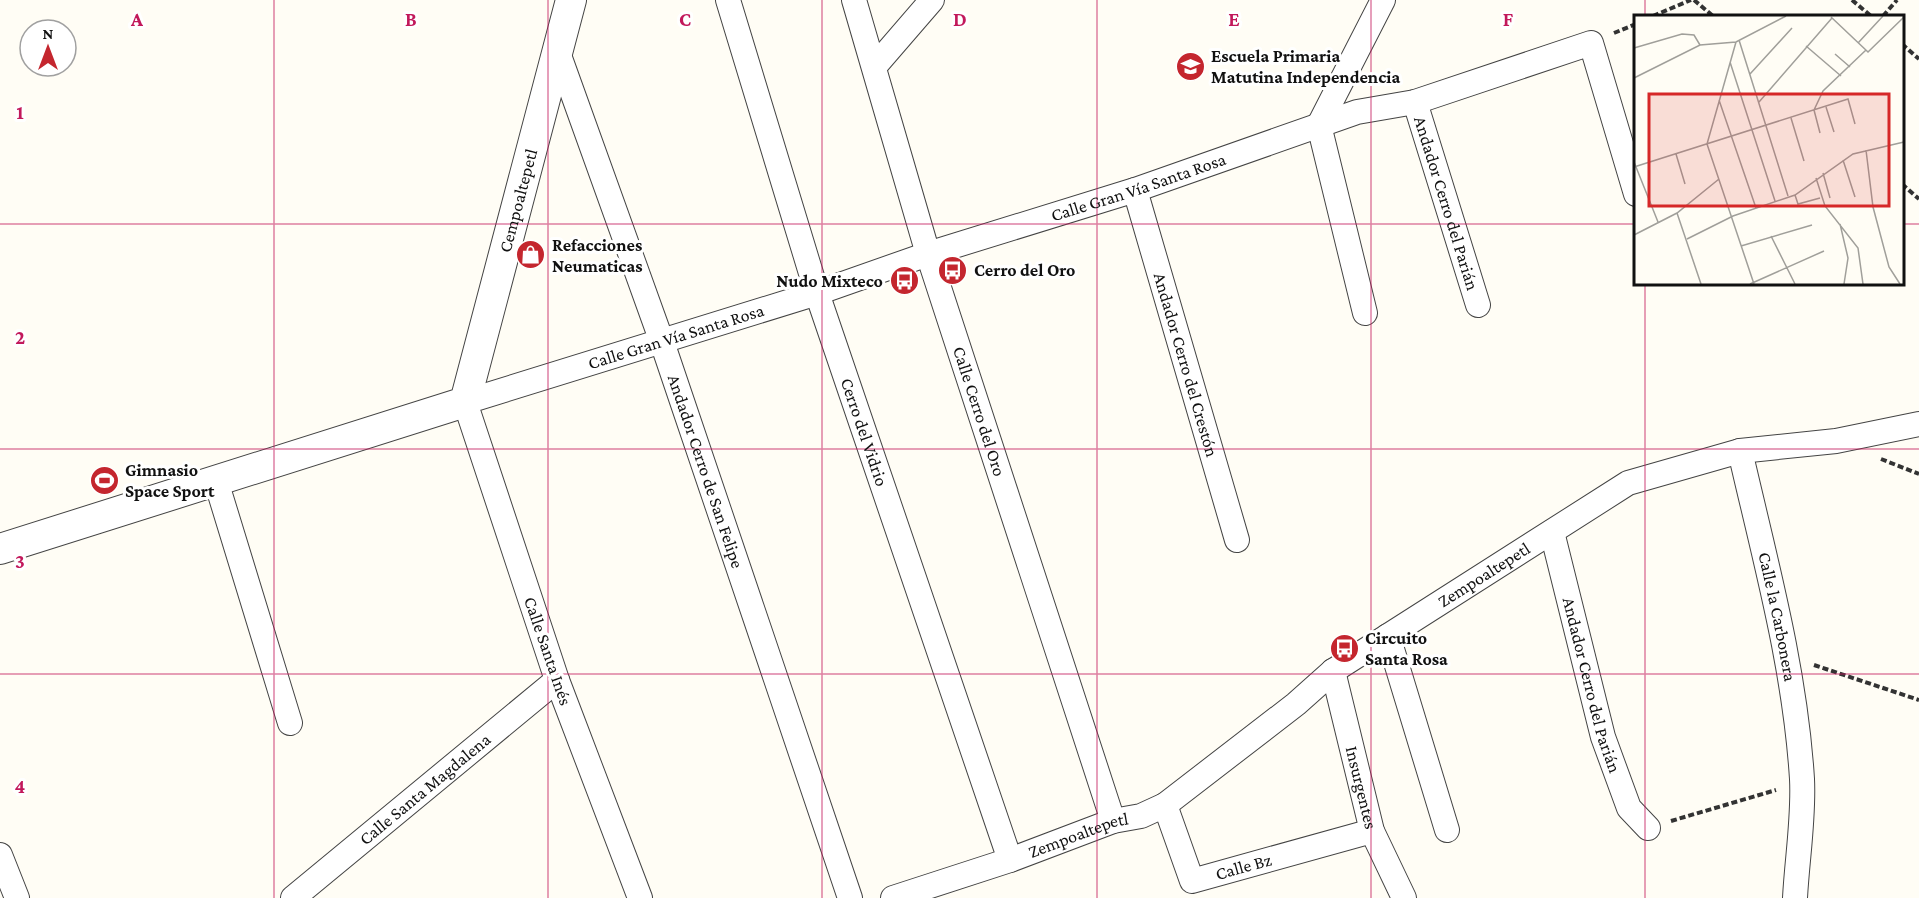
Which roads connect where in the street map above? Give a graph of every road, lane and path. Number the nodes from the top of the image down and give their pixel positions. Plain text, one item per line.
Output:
1 (570, 0) edge
2 (728, 0) edge
3 (854, 0) edge
4 (932, 0) edge
5 (1383, 0) edge
6 (1693, 0) edge
7 (1852, 0) edge
8 (1897, 0) edge
9 (1656, 15) edge
10 (1712, 15) edge
11 (1870, 15) edge
12 (1884, 15) edge
13 (556, 46) junction
14 (1904, 46) edge
15 (1919, 58) edge
16 (875, 66) junction
17 (1415, 102) junction
18 (1319, 125) junction
19 (1904, 186) edge
20 (1135, 190) junction
21 (1634, 191) edge
22 (1919, 199) edge
23 (928, 254) junction
24 (817, 293) junction
25 (1478, 305) dead end
26 (1365, 313) dead end
27 (662, 342) junction
28 (465, 402) junction
29 (1919, 424) edge
30 (1740, 451) junction
31 (216, 481) junction
32 (1552, 532) junction
33 (1237, 540) dead end
34 (0, 549) edge
35 (1388, 636) junction
36 (1788, 656) junction
37 (1333, 671) junction
38 (557, 680) junction
39 (1919, 700) edge
40 (290, 723) dead end
41 (1802, 782) junction
42 (1165, 806) junction
43 (1113, 821) junction
44 (1648, 828) joint
45 (1447, 830) dead end
46 (1372, 831) junction
47 (0, 855) edge
48 (1010, 860) junction
49 (17, 898) edge
50 (293, 898) edge
51 (640, 898) edge
52 (850, 898) edge
53 (893, 898) edge
54 (1404, 898) edge
55 (1795, 898) edge

1 - 13 street, Cempoaltepetl
2 - 24 street, Cerro del Vidrio
3 - 16 street, Calle Cerro del Oro
4 - 16 street
5 - 18 street
6 - 9 path
6 - 10 path
7 - 11 path
8 - 12 path
13 - 27 street, Andador Cerro de San Felipe
13 - 28 street, Cempoaltepetl
14 - 15 path
16 - 23 street, Calle Cerro del Oro
17 - 18 street, Calle Gran Vía Santa Rosa
17 - 21 street, Calle Gran Vía Santa Rosa
17 - 25 street, Andador Cerro del Parián
18 - 20 street, Calle Gran Vía Santa Rosa
18 - 26 street
19 - 22 path
20 - 23 street, Calle Gran Vía Santa Rosa
20 - 33 street, Andador Cerro del Crestón
23 - 24 street, Calle Gran Vía Santa Rosa
23 - 43 street, Calle Cerro del Oro
24 - 27 street, Calle Gran Vía Santa Rosa
24 - 48 street, Cerro del Vidrio
27 - 28 street, Calle Gran Vía Santa Rosa
27 - 52 street, Andador Cerro de San Felipe
28 - 31 street, Calle Gran Vía Santa Rosa
28 - 38 street, Calle Santa Inés
29 - 30 street, Zempoaltepetl
30 - 32 street, Zempoaltepetl
30 - 36 street, Calle la Carbonera
31 - 34 street, Calle Gran Vía Santa Rosa
31 - 40 street
32 - 35 street, Zempoaltepetl
32 - 44 street, Andador Cerro del Parián
35 - 37 street, Zempoaltepetl
35 - 45 street
36 - 39 path
36 - 41 street, Calle la Carbonera
37 - 42 street, Zempoaltepetl
37 - 46 street, Insurgentes
38 - 50 street, Calle Santa Magdalena
38 - 51 street, Calle Santa Inés
41 - 44 path
41 - 55 street, Calle la Carbonera
42 - 43 street, Zempoaltepetl
42 - 46 street, Calle Bz
43 - 48 street, Zempoaltepetl
46 - 54 street, Insurgentes
47 - 49 street
48 - 53 street, Zempoaltepetl

